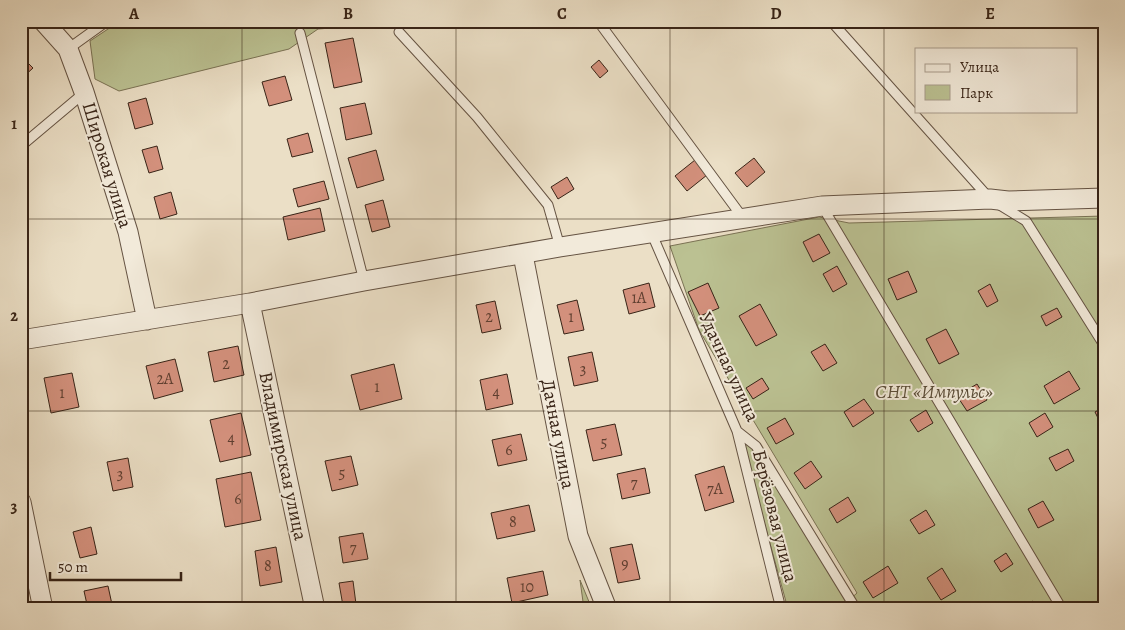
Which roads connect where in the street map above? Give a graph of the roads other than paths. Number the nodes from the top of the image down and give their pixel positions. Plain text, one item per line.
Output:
1 (43, 21) edge
2 (107, 21) edge
3 (598, 21) edge
4 (831, 21) edge
5 (399, 32) dead end
6 (300, 33) dead end
7 (68, 49) junction
8 (84, 92) junction
9 (21, 146) edge
10 (1104, 198) edge
11 (990, 199) junction
12 (822, 206) junction
13 (743, 218) junction
14 (650, 232) junction
15 (560, 247) junction
16 (523, 255) junction
17 (364, 281) junction
18 (250, 303) junction
19 (147, 320) junction
20 (21, 340) edge
21 (1104, 345) edge
22 (737, 431) junction
23 (21, 502) edge
24 (43, 609) edge
25 (316, 609) edge
26 (607, 609) edge
27 (782, 609) edge
28 (856, 609) edge
29 (1062, 609) edge

1 - 7 street, Широкая улица
2 - 7 lane
3 - 13 lane
4 - 11 lane
5 - 15 lane
6 - 17 lane
7 - 8 street, Широкая улица
8 - 9 lane
8 - 19 street, Широкая улица
10 - 11 street
11 - 12 street
11 - 21 lane
12 - 13 street
12 - 29 lane
13 - 14 street
14 - 15 street
14 - 22 lane, Удачная улица
15 - 16 street
16 - 17 street
16 - 26 street, Дачная улица
17 - 18 street
18 - 19 street
18 - 25 street, Владимирская улица
19 - 20 street
22 - 27 lane, Берёзовая улица
22 - 28 lane, Удачная улица
23 - 24 street

